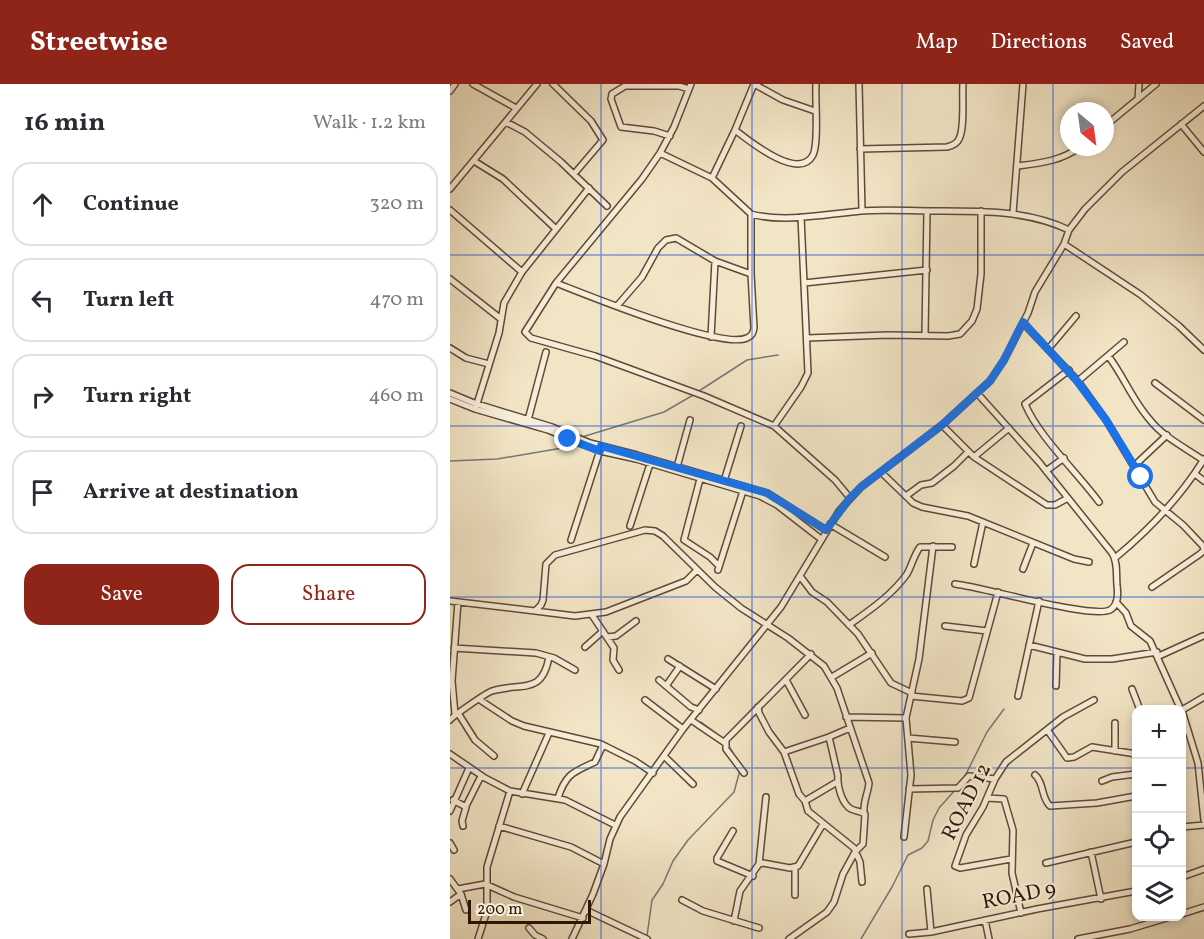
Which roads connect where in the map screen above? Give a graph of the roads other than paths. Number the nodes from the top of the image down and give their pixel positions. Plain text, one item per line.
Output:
1 (455, 84) edge
2 (473, 84) edge
3 (537, 84) edge
4 (553, 84) edge
5 (816, 84) edge
6 (859, 84) edge
7 (963, 84) edge
8 (1023, 84) edge
9 (1139, 84) edge
10 (1156, 84) edge
11 (690, 86) edge
12 (450, 91) edge
13 (1138, 99) junction
14 (1204, 106) edge
15 (516, 108) junction
16 (815, 111) junction
17 (1114, 119) edge
18 (506, 122) junction
19 (1181, 124) junction
20 (735, 130) junction
21 (670, 136) junction
22 (860, 149) junction
23 (1204, 152) edge
24 (660, 153) junction
25 (1067, 156) edge
26 (474, 161) junction
27 (1018, 166) junction
28 (574, 174) junction
29 (712, 178) junction
30 (589, 188) junction
31 (450, 189) edge
32 (607, 206) dead end
33 (450, 210) edge
34 (862, 211) junction
35 (927, 211) junction
36 (981, 212) junction
37 (1013, 213) junction
38 (751, 214) junction
39 (801, 217) junction
40 (556, 229) junction
41 (1069, 230) junction
42 (1064, 244) junction
43 (715, 261) junction
44 (927, 270) junction
45 (522, 272) junction
46 (751, 274) junction
47 (450, 279) edge
48 (556, 283) junction
49 (804, 283) junction
50 (617, 306) junction
51 (1076, 316) dead end
52 (501, 319) junction
53 (1023, 322) junction
54 (925, 335) junction
55 (711, 337) junction
56 (807, 338) junction
57 (1124, 342) dead end
58 (450, 348) edge
59 (1049, 348) junction
60 (1204, 350) edge
61 (546, 352) dead end
62 (1109, 357) junction
63 (489, 364) junction
64 (1069, 370) junction
65 (1077, 381) junction
66 (1155, 383) dead end
67 (977, 393) junction
68 (450, 398) edge
69 (476, 406) junction
70 (690, 420) dead end
71 (1204, 420) edge
72 (527, 422) junction
73 (942, 425) junction
74 (741, 426) dead end
75 (774, 426) junction
76 (1009, 428) junction
77 (1167, 435) junction
78 (600, 449) junction
79 (969, 452) junction
80 (974, 457) junction
81 (1064, 458) junction
82 (1204, 459) edge
83 (650, 464) junction
84 (677, 466) junction
85 (1134, 466) junction
86 (1046, 471) junction
87 (881, 472) junction
88 (1195, 474) junction
89 (700, 479) junction
90 (724, 481) junction
91 (1204, 481) edge
92 (743, 491) junction
93 (906, 496) junction
94 (850, 498) junction
95 (1068, 498) junction
96 (1100, 502) dead end
97 (1165, 510) junction
98 (983, 522) junction
99 (830, 524) junction
100 (630, 526) dead end
101 (826, 530) junction
102 (821, 539) junction
103 (571, 540) dead end
104 (1033, 543) junction
105 (933, 546) junction
106 (952, 547) dead end
107 (885, 557) dead end
108 (1115, 558) junction
109 (1089, 562) dead end
110 (974, 564) dead end
111 (1023, 569) dead end
112 (697, 570) junction
113 (800, 576) junction
114 (955, 584) dead end
115 (1152, 587) dead end
116 (998, 592) junction
117 (450, 601) edge
118 (1039, 601) junction
119 (458, 602) junction
120 (1116, 602) junction
121 (535, 611) junction
122 (592, 615) junction
123 (636, 621) dead end
124 (766, 624) junction
125 (849, 626) junction
126 (945, 626) dead end
127 (603, 631) junction
128 (987, 631) junction
129 (1203, 636) edge
130 (608, 637) junction
131 (1029, 645) junction
132 (585, 647) dead end
133 (454, 648) junction
134 (872, 652) junction
135 (1056, 652) junction
136 (811, 654) junction
137 (1158, 654) junction
138 (549, 657) junction
139 (668, 659) dead end
140 (681, 666) junction
141 (575, 670) dead end
142 (619, 670) dead end
143 (832, 677) junction
144 (659, 680) dead end
145 (786, 680) junction
146 (666, 686) junction
147 (1056, 686) dead end
148 (716, 688) junction
149 (1132, 688) dead end
150 (911, 695) junction
151 (1018, 696) dead end
152 (1204, 697) edge
153 (480, 700) junction
154 (645, 700) dead end
155 (1094, 700) dead end
156 (1138, 705) edge
157 (1179, 705) edge
158 (759, 707) junction
159 (1186, 707) edge
160 (699, 710) junction
161 (457, 713) junction
162 (805, 715) dead end
163 (846, 717) junction
164 (906, 718) junction
165 (450, 720) edge
166 (691, 720) junction
167 (1115, 723) dead end
168 (1186, 723) edge
169 (850, 728) junction
170 (682, 729) junction
171 (1048, 731) junction
172 (549, 733) junction
173 (829, 737) junction
174 (908, 738) junction
175 (955, 742) dead end
176 (725, 743) junction
177 (603, 745) junction
178 (1115, 751) junction
179 (784, 752) junction
180 (1132, 753) edge
181 (450, 754) edge
182 (494, 756) dead end
183 (664, 756) junction
184 (1201, 763) edge
185 (469, 768) junction
186 (653, 773) junction
187 (744, 773) dead end
188 (1035, 775) dead end
189 (1132, 775) edge
190 (482, 776) junction
191 (995, 779) junction
192 (1102, 781) dead end
193 (837, 782) junction
194 (693, 784) dead end
195 (909, 789) junction
196 (510, 791) junction
197 (522, 794) junction
198 (766, 797) dead end
199 (1132, 797) edge
200 (558, 798) junction
201 (987, 798) junction
202 (453, 800) junction
203 (805, 801) junction
204 (466, 806) junction
205 (450, 811) edge
206 (1203, 811) edge
207 (864, 813) junction
208 (1204, 823) edge
209 (823, 824) junction
210 (615, 825) junction
211 (1186, 825) edge
212 (463, 826) dead end
213 (499, 826) junction
214 (733, 831) dead end
215 (904, 837) dead end
216 (450, 843) edge
217 (1132, 843) edge
218 (454, 850) dead end
219 (855, 852) junction
220 (1091, 852) junction
221 (1011, 859) junction
222 (1046, 863) dead end
223 (604, 864) junction
224 (759, 864) junction
225 (795, 867) junction
226 (1204, 868) edge
227 (1186, 875) edge
228 (753, 876) junction
229 (450, 879) edge
230 (862, 882) dead end
231 (485, 884) junction
232 (927, 889) dead end
233 (459, 891) junction
234 (1132, 892) edge
235 (795, 896) dead end
236 (1101, 898) junction
237 (682, 900) dead end
238 (450, 902) edge
239 (1204, 907) edge
240 (466, 910) dead end
241 (586, 910) junction
242 (1021, 912) junction
243 (1186, 913) edge
244 (583, 918) junction
245 (985, 920) junction
246 (734, 921) junction
247 (1156, 921) edge
248 (529, 928) dead end
249 (759, 928) dead end
250 (931, 932) junction
251 (909, 934) dead end
252 (1105, 936) edge
253 (478, 939) edge
254 (543, 939) edge
255 (572, 939) edge
256 (647, 939) edge
257 (789, 939) edge
258 (989, 939) edge
259 (1078, 939) edge

1 - 12 street
2 - 15 street
3 - 15 street
4 - 28 street
5 - 16 street
6 - 22 street
7 - 22 street
8 - 27 street
9 - 13 street
10 - 13 street
11 - 21 street
11 - 21 street
13 - 17 street
14 - 19 street
15 - 18 street
16 - 20 street
16 - 20 street
18 - 26 street
18 - 28 street
19 - 23 street
19 - 41 street
20 - 29 street
21 - 24 street
22 - 34 street
24 - 29 street
24 - 48 street
25 - 27 street
26 - 31 street
26 - 40 street
27 - 37 street
28 - 30 street
29 - 38 street
30 - 32 street
30 - 40 street
33 - 45 street
34 - 35 street
34 - 39 street
35 - 36 street
35 - 44 street
36 - 37 street
36 - 54 street
37 - 41 street
38 - 39 street
38 - 46 street
39 - 49 street
40 - 45 street
41 - 42 street
42 - 53 street
42 - 60 street
43 - 46 street
43 - 50 street
43 - 55 street
44 - 49 street
44 - 54 street
45 - 52 street
46 - 55 street
47 - 52 street
48 - 50 street
48 - 75 street
49 - 56 street
50 - 55 street
51 - 59 street
52 - 63 street
53 - 59 street
53 - 67 street
54 - 56 street
56 - 75 street
57 - 62 street
58 - 63 street
59 - 64 street
61 - 72 street
62 - 65 street
62 - 77 street
63 - 69 street
64 - 65 street
64 - 81 street
65 - 85 street
66 - 71 street
67 - 73 street
67 - 76 street
68 - 69 street
69 - 72 street
70 - 84 street
72 - 78 street
73 - 79 street
73 - 87 street
74 - 90 street
75 - 94 street
76 - 80 street
76 - 86 street
77 - 82 street
77 - 85 street
78 - 83 street
78 - 84 street
78 - 103 street
79 - 80 street
79 - 93 street
80 - 95 street
81 - 86 street
81 - 96 street
82 - 88 street
83 - 89 street
83 - 100 street
84 - 90 street
85 - 97 street
86 - 95 street
87 - 93 street
87 - 94 street
88 - 91 street
88 - 97 street
89 - 92 street
89 - 92 street
90 - 101 street
92 - 102 street
93 - 98 street
94 - 99 street
95 - 108 street
97 - 108 street
97 - 115 street
98 - 104 street
98 - 110 street
99 - 101 street
99 - 107 street
101 - 102 street
102 - 113 street
104 - 109 street
104 - 111 street
105 - 106 street
105 - 125 street
105 - 150 street
108 - 120 street
112 - 121 street
112 - 122 street
112 - 124 street
113 - 124 street
113 - 125 street
114 - 116 street
116 - 118 street
116 - 128 street
117 - 119 street
118 - 120 street
118 - 131 street
119 - 121 street
119 - 133 street
120 - 137 street
121 - 122 street
122 - 127 street
123 - 130 street
124 - 136 street
124 - 148 street
125 - 134 street
126 - 128 street
127 - 130 street
127 - 132 street
128 - 150 street
129 - 137 street
130 - 142 street
131 - 135 street
131 - 151 street
133 - 138 street
133 - 161 street
134 - 143 street
134 - 150 street
135 - 137 street
135 - 147 street
136 - 143 street
136 - 145 street
137 - 157 street
138 - 141 street
138 - 153 street
139 - 140 street
140 - 146 street
140 - 148 street
143 - 163 street
144 - 146 street
145 - 158 street
145 - 162 street
146 - 160 street
148 - 160 street
149 - 156 street
150 - 164 street
152 - 159 street
153 - 161 street
153 - 172 street
154 - 170 street
155 - 171 street, ROAD 12
158 - 176 street
158 - 179 street
160 - 166 street
161 - 165 street
161 - 182 street
163 - 164 street
163 - 169 street
164 - 174 street
166 - 170 street
166 - 176 street
167 - 178 street
168 - 184 street
169 - 173 street
169 - 207 street
170 - 183 street
171 - 178 street
171 - 191 street, ROAD 12
172 - 177 street
172 - 197 street
173 - 179 street
173 - 193 street
174 - 175 street
174 - 195 street
176 - 187 street
177 - 186 street
177 - 200 street
178 - 180 street
179 - 203 street
181 - 185 street
183 - 186 street
183 - 194 street
184 - 206 street
185 - 190 street
185 - 202 street
186 - 210 street
188 - 199 street
189 - 192 street
190 - 196 street
190 - 204 street
191 - 195 street
191 - 201 street, ROAD 12
193 - 203 street
193 - 207 street
195 - 215 street
196 - 197 street
196 - 213 street
197 - 200 street
198 - 224 street
200 - 210 street
201 - 221 street
201 - 221 street, ROAD 12
202 - 204 street
202 - 205 street
203 - 209 street
204 - 212 street
206 - 208 street
207 - 219 street
208 - 211 street
209 - 219 street
209 - 225 street
210 - 223 street
213 - 223 street
213 - 231 street
214 - 228 street
216 - 218 street
217 - 220 street
219 - 230 street
219 - 257 street
220 - 222 street
220 - 236 street
221 - 242 street
223 - 241 street
224 - 225 street
224 - 228 street
225 - 235 street
226 - 227 street
228 - 246 street
229 - 233 street
231 - 233 street
231 - 244 street
231 - 253 street
232 - 250 street
233 - 238 street
233 - 240 street
234 - 236 street, ROAD 9
236 - 242 street, ROAD 9
237 - 246 street
239 - 243 street
241 - 244 street
241 - 256 street
242 - 245 street, ROAD 9
244 - 255 street
245 - 250 street, ROAD 9
245 - 258 street
246 - 249 street
247 - 252 street
248 - 254 street
250 - 251 street, ROAD 9
252 - 259 street

